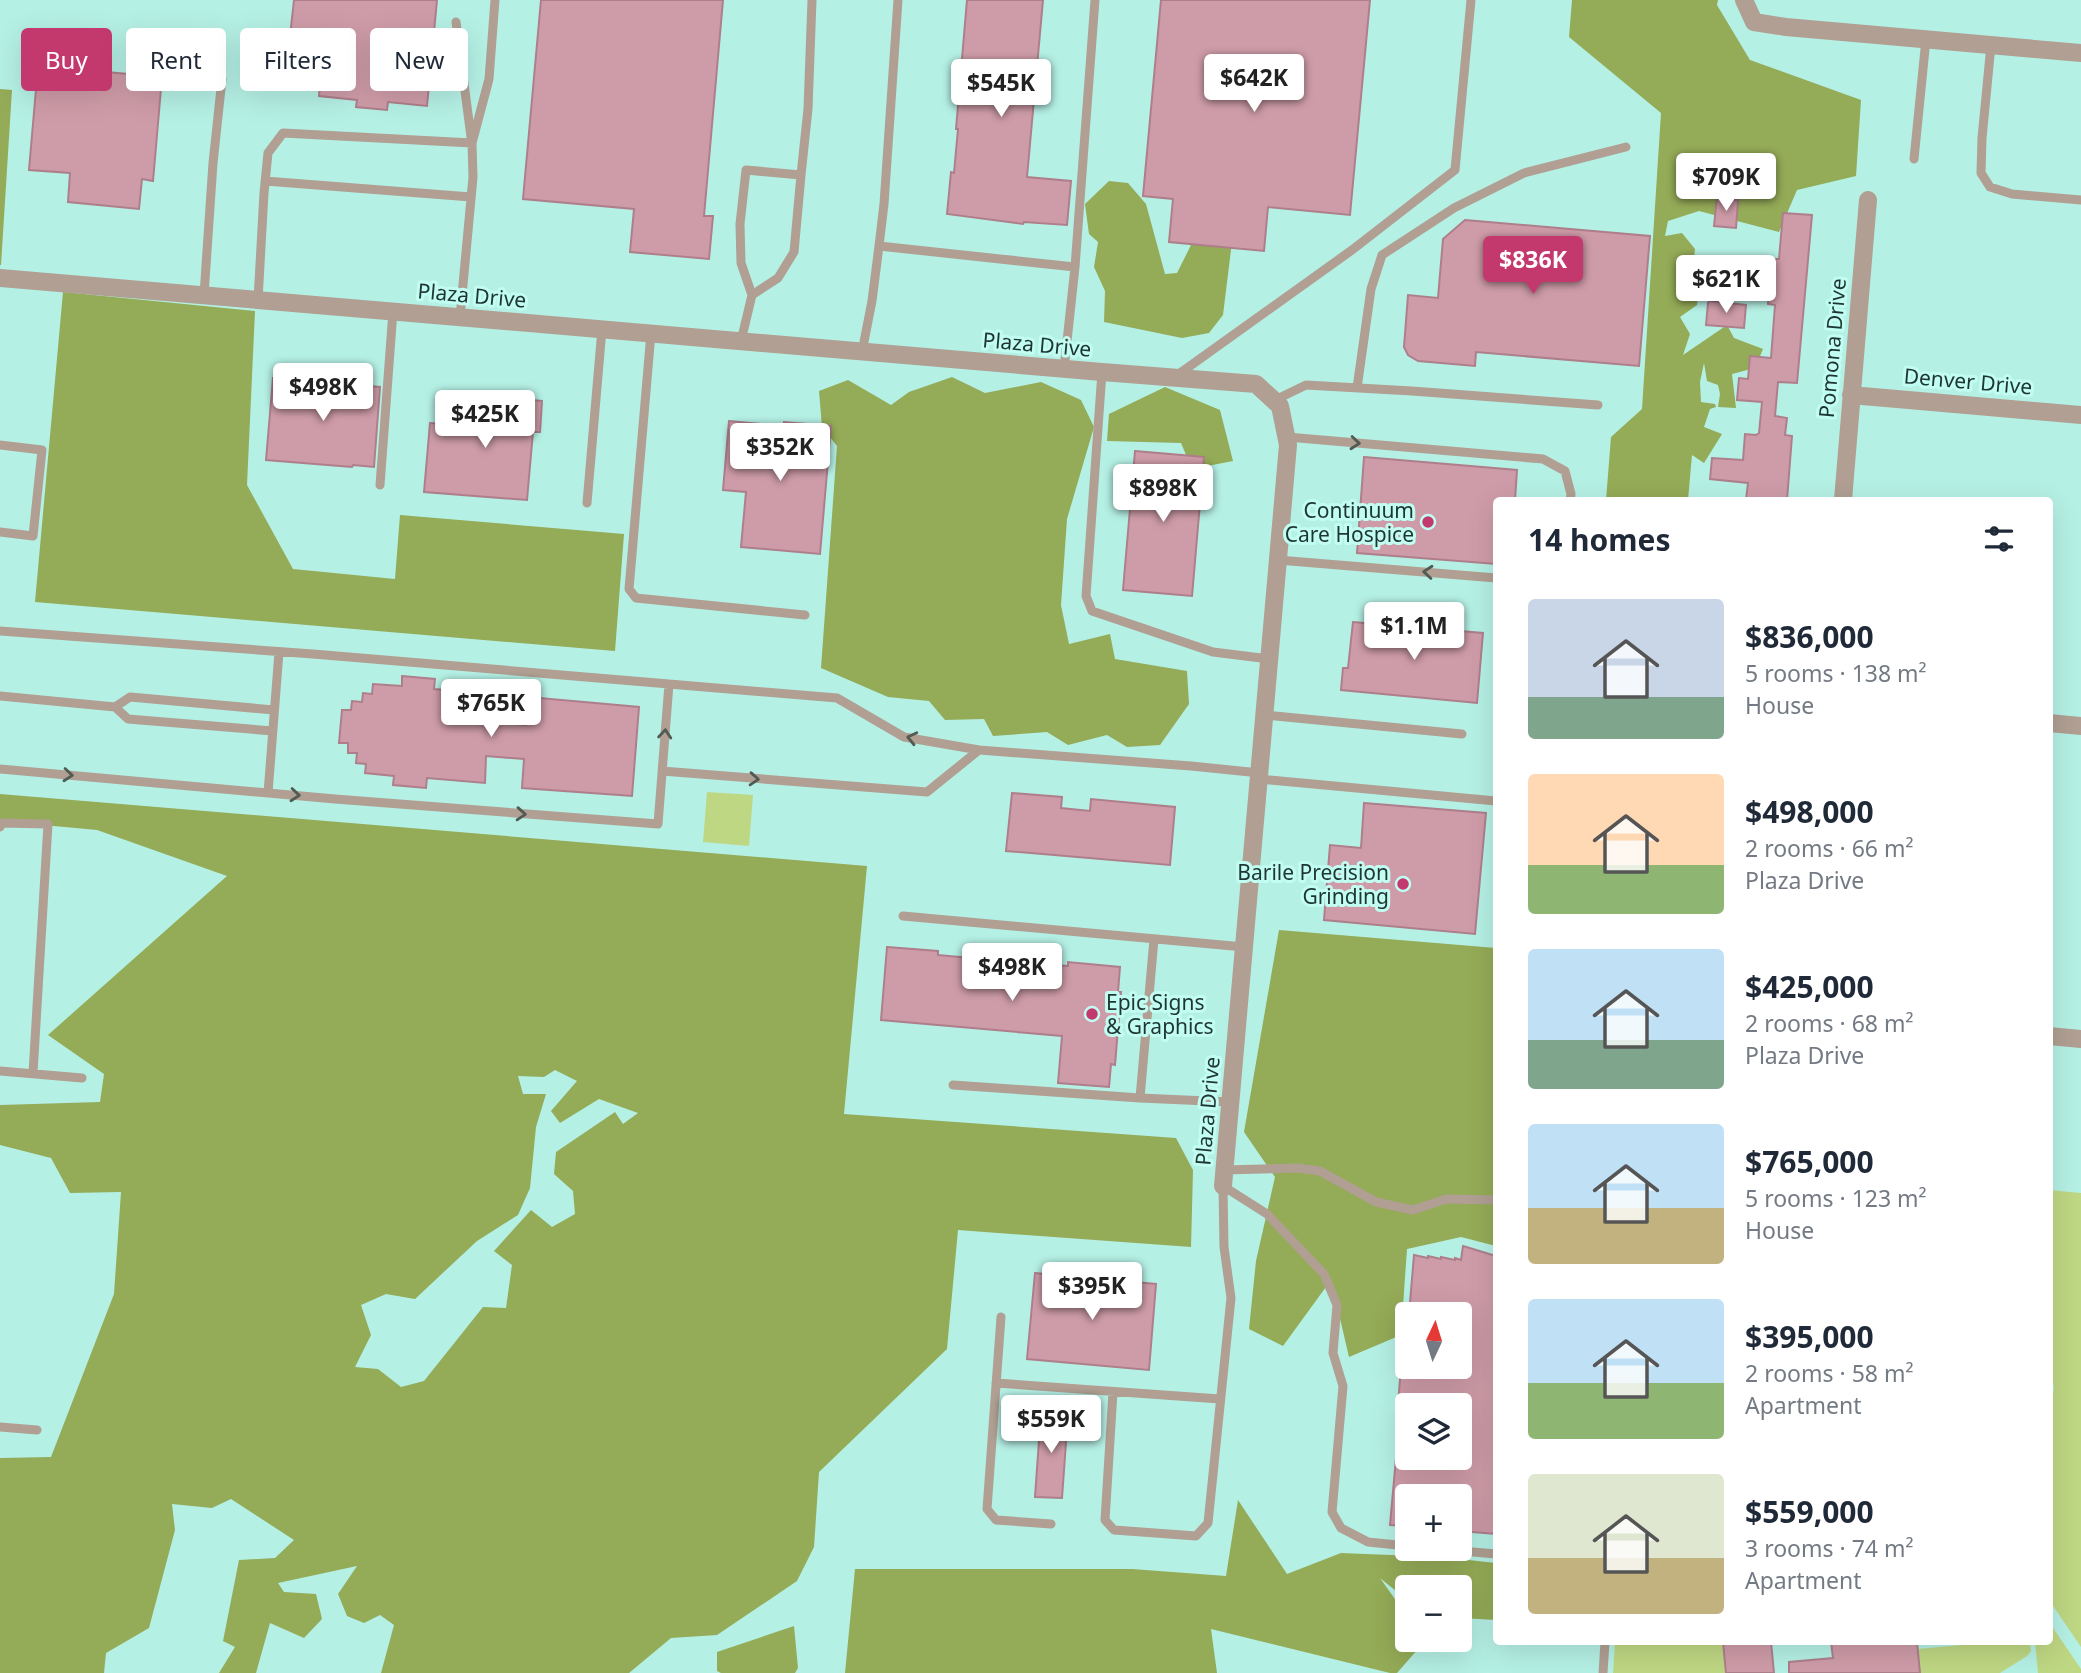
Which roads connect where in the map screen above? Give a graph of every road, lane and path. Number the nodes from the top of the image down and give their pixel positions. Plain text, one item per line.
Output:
1 (495, 0) edge
2 (812, 0) edge
3 (898, 0) edge
4 (1095, 0) edge
5 (1471, 0) edge
6 (1744, 0) edge
7 (456, 22) dead end
8 (1927, 39) junction
9 (1991, 45) junction
10 (2081, 53) edge
11 (221, 91) edge
12 (472, 143) junction
13 (1626, 147) dead end
14 (1914, 159) dead end
15 (801, 175) junction
16 (265, 181) junction
17 (471, 197) junction
18 (1868, 200) dead end
19 (2081, 200) edge
20 (879, 246) junction
21 (1075, 267) junction
22 (0, 278) edge
23 (204, 295) junction
24 (752, 295) junction
25 (258, 300) junction
26 (393, 311) junction
27 (460, 317) junction
28 (602, 329) junction
29 (651, 333) junction
30 (741, 341) junction
31 (862, 352) junction
32 (1064, 369) junction
33 (1102, 372) junction
34 (1174, 377) junction
35 (1357, 388) junction
36 (1851, 395) junction
37 (1275, 400) junction
38 (1598, 405) dead end
39 (2081, 415) edge
40 (1287, 437) junction
41 (0, 444) edge
42 (380, 485) dead end
43 (1570, 497) edge
44 (1843, 497) edge
45 (587, 503) dead end
46 (0, 532) edge
47 (1278, 560) junction
48 (1493, 578) edge
49 (805, 615) dead end
50 (0, 631) edge
51 (279, 652) junction
52 (1270, 659) junction
53 (669, 684) junction
54 (0, 696) edge
55 (115, 707) junction
56 (274, 710) junction
57 (1265, 715) junction
58 (2053, 723) edge
59 (2081, 726) edge
60 (273, 731) junction
61 (1462, 734) dead end
62 (979, 750) junction
63 (0, 769) edge
64 (662, 771) junction
65 (1260, 776) junction
66 (268, 793) junction
67 (1493, 801) edge
68 (0, 827) edge
69 (903, 916) dead end
70 (1154, 939) junction
71 (1244, 947) junction
72 (2053, 1036) edge
73 (2081, 1039) edge
74 (0, 1071) edge
75 (33, 1073) junction
76 (82, 1078) dead end
77 (953, 1085) dead end
78 (1140, 1098) junction
79 (1230, 1102) junction
80 (1223, 1178) junction
81 (1493, 1200) edge
82 (1001, 1317) dead end
83 (996, 1383) junction
84 (1113, 1392) junction
85 (1220, 1399) junction
86 (0, 1427) edge
87 (37, 1430) dead end
88 (1051, 1524) dead end
89 (1395, 1545) edge
90 (1472, 1552) edge
91 (1493, 1554) edge
92 (1605, 1645) edge
93 (1603, 1673) edge

1 - 12 lane
2 - 15 lane
3 - 20 lane
4 - 21 lane
5 - 34 lane
6 - 8 street
7 - 12 lane
8 - 9 street
8 - 14 lane
9 - 10 street
9 - 19 lane
11 - 23 lane
12 - 16 lane
12 - 17 lane
13 - 35 lane
15 - 24 lane
15 - 24 lane
16 - 17 lane
16 - 25 lane
17 - 27 lane
18 - 36 street, Pomona Drive
20 - 21 lane
20 - 31 lane
21 - 32 lane
22 - 23 street, Plaza Drive
23 - 25 street, Plaza Drive
24 - 30 lane
25 - 26 street, Plaza Drive
26 - 27 street, Plaza Drive
26 - 42 lane
27 - 28 street, Plaza Drive
28 - 29 street, Plaza Drive
28 - 45 lane
29 - 30 street, Plaza Drive
29 - 49 lane
30 - 31 street, Plaza Drive
31 - 32 street, Plaza Drive
32 - 33 street, Plaza Drive
33 - 34 street, Plaza Drive
33 - 52 lane
34 - 37 street, Plaza Drive
35 - 37 lane
35 - 38 lane
36 - 39 street, Denver Drive
36 - 44 street, Pomona Drive
37 - 40 street, Plaza Drive
40 -> 43 lane
40 - 47 street, Plaza Drive
41 - 46 lane
48 -> 47 lane
47 - 52 street, Plaza Drive
50 - 51 lane
51 - 53 lane
51 - 56 lane
52 - 57 street, Plaza Drive
62 -> 53 lane
64 -> 53 lane
54 - 55 lane
55 - 56 lane
55 - 60 lane
56 - 60 lane
57 - 61 lane
57 - 65 street, Plaza Drive
58 - 59 street
60 - 66 lane
64 -> 62 lane
62 - 65 lane
63 -> 66 lane
66 -> 64 lane
65 - 67 lane
65 - 71 street, Plaza Drive
68 - 75 lane
69 - 70 lane
70 - 71 lane
70 - 78 lane
71 - 79 street, Plaza Drive
72 - 73 street
74 - 75 lane
75 - 76 lane
77 - 78 lane
78 - 79 lane
79 - 80 street, Plaza Drive
80 - 81 lane
80 - 85 lane
80 - 89 lane
82 - 83 lane
83 - 84 lane
83 - 88 lane
84 - 85 lane
84 - 85 lane
86 - 87 lane
90 - 91 lane
92 - 93 lane

